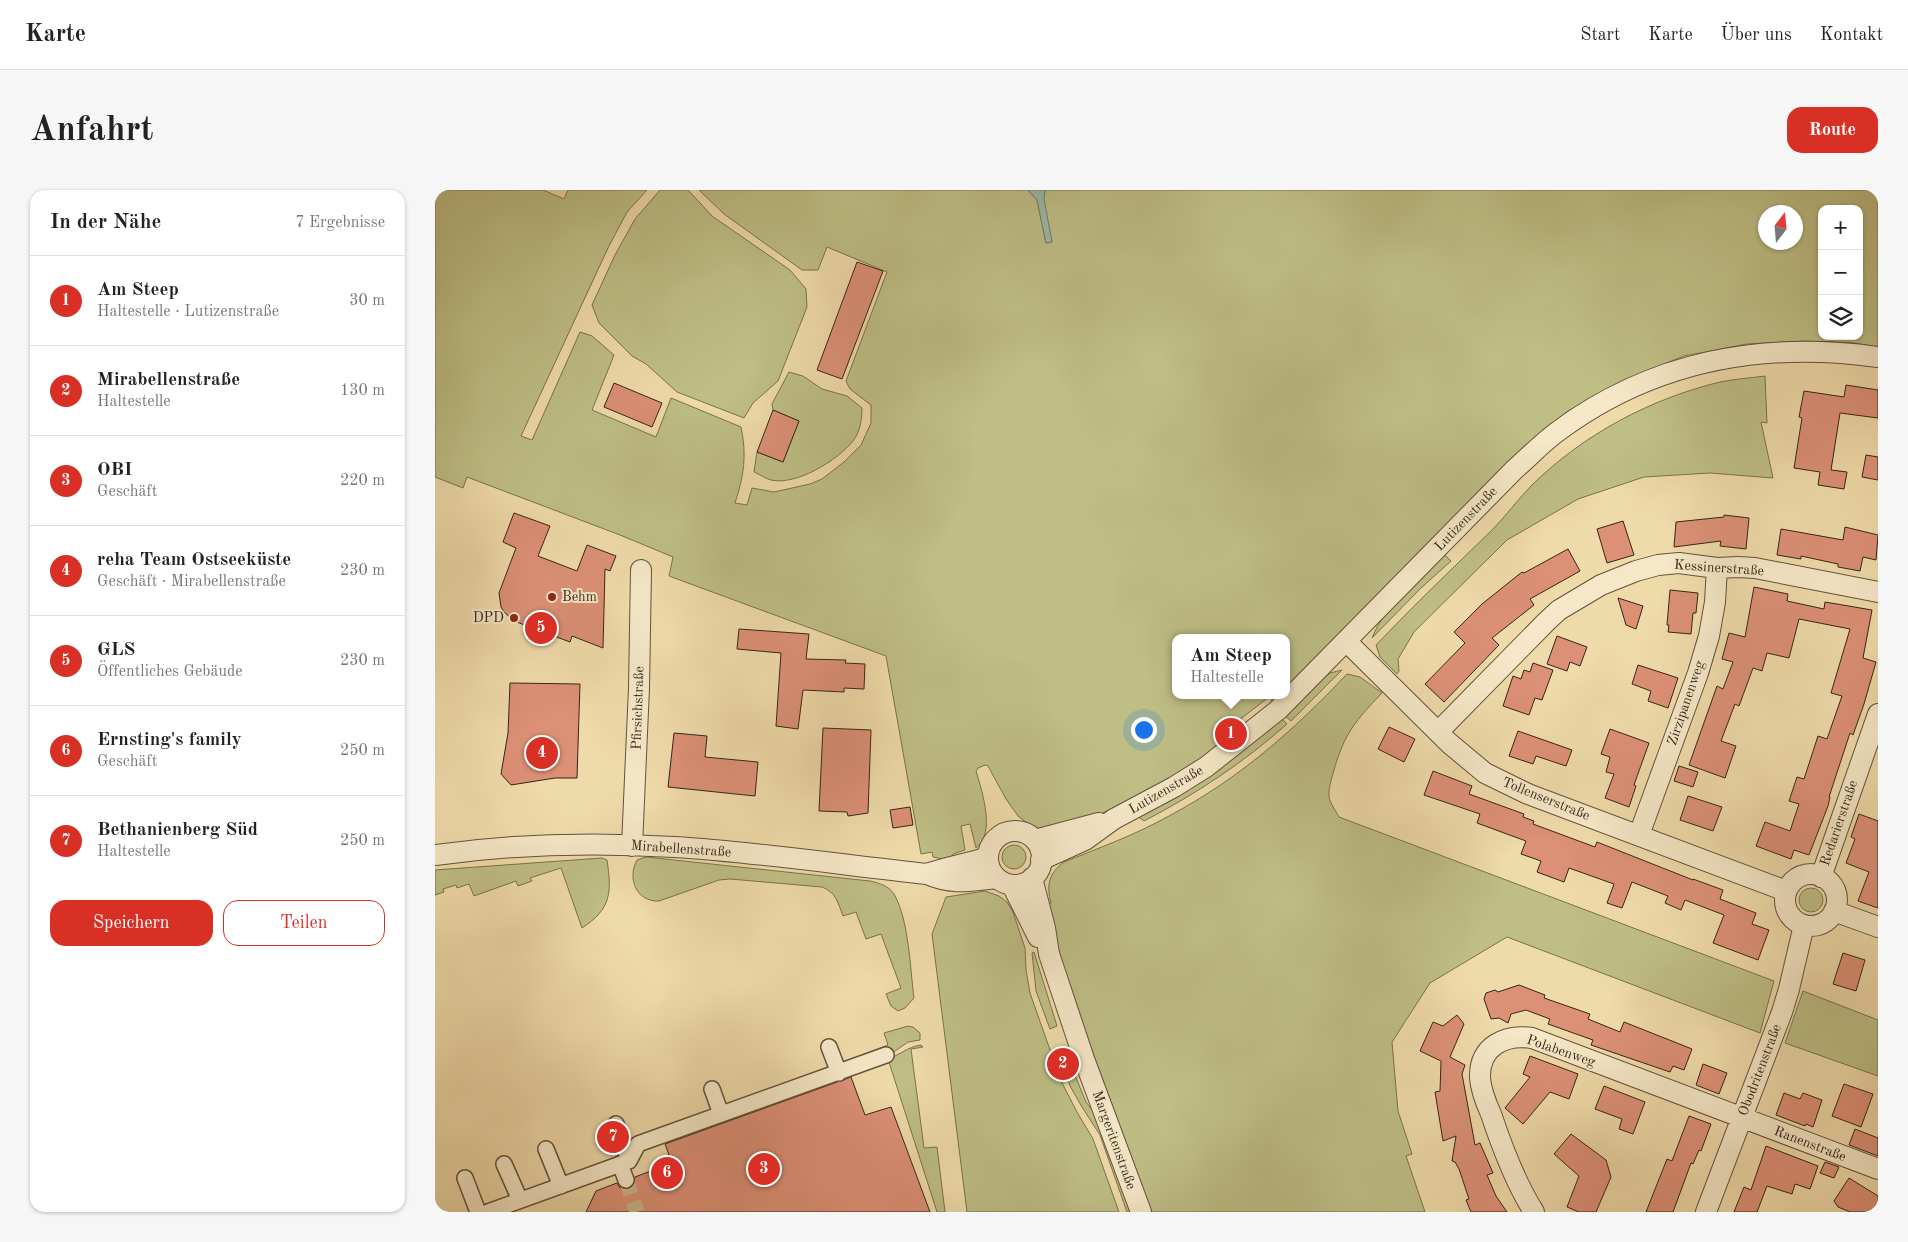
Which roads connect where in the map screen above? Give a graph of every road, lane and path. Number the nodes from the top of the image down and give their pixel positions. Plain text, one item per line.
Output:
1 (1878, 357) edge
2 (1717, 568) junction
3 (641, 570) dead end
4 (1878, 592) edge
5 (1347, 642) junction
6 (1290, 698) edge
7 (1289, 699) edge
8 (1878, 714) edge
9 (1438, 732) junction
10 (1113, 819) junction
11 (1639, 835) junction
12 (1035, 840) junction
13 (632, 846) junction
14 (435, 855) edge
15 (987, 857) junction
16 (1041, 860) junction
17 (927, 874) junction
18 (1821, 877) junction
19 (1032, 878) junction
20 (1004, 881) junction
21 (1786, 891) junction
22 (1834, 911) junction
23 (1803, 925) junction
24 (1878, 927) edge
25 (1049, 954) junction
26 (829, 1047) dead end
27 (886, 1055) dead end
28 (839, 1072) junction
29 (712, 1089) dead end
30 (731, 1112) junction
31 (1742, 1118) junction
32 (616, 1124) dead end
33 (546, 1149) dead end
34 (625, 1163) junction
35 (504, 1164) dead end
36 (1878, 1169) edge
37 (465, 1178) dead end
38 (626, 1180) tunnel mouth
39 (561, 1186) junction
40 (520, 1200) junction
41 (478, 1212) edge
42 (488, 1212) edge
43 (1141, 1212) edge
44 (1534, 1212) edge
45 (1706, 1212) edge

1 - 5 street, Lutizenstraße
2 - 4 street, Kessinerstraße
2 - 9 street, Kessinerstraße
2 - 11 street, Zirzipanenweg
3 - 13 street, Pfirsichstraße
5 - 6 street, Lutizenstraße
5 - 9 street, Tollenserstraße
7 - 10 street, Lutizenstraße
8 - 18 street, Redarierstraße
9 - 11 street, Tollenserstraße
10 - 12 street, Lutizenstraße
10 - 16 street, Lutizenstraße
11 - 21 street, Tollenserstraße
12 - 15 street
12 - 16 street
13 - 14 street, Mirabellenstraße
13 - 17 street, Mirabellenstraße
15 - 17 street, Mirabellenstraße
15 - 20 street
16 - 19 street
17 - 20 street, Mirabellenstraße
18 - 21 street
18 - 22 street
19 - 20 street
19 - 25 street, Margeritenstraße
20 - 25 street, Margeritenstraße
21 - 23 street
22 - 23 street
22 - 24 street
23 - 31 street, Obodritenstraße
25 - 43 street, Margeritenstraße
26 - 28 street
27 - 28 street
28 - 30 street
29 - 30 street
30 - 34 street
31 - 36 street, Ranenstraße
31 - 44 street, Polabenweg
31 - 45 street, Obodritenstraße
32 - 34 street
33 - 39 street
34 - 38 street
34 - 39 street
35 - 40 street
37 - 41 street
39 - 40 street
40 - 42 street

